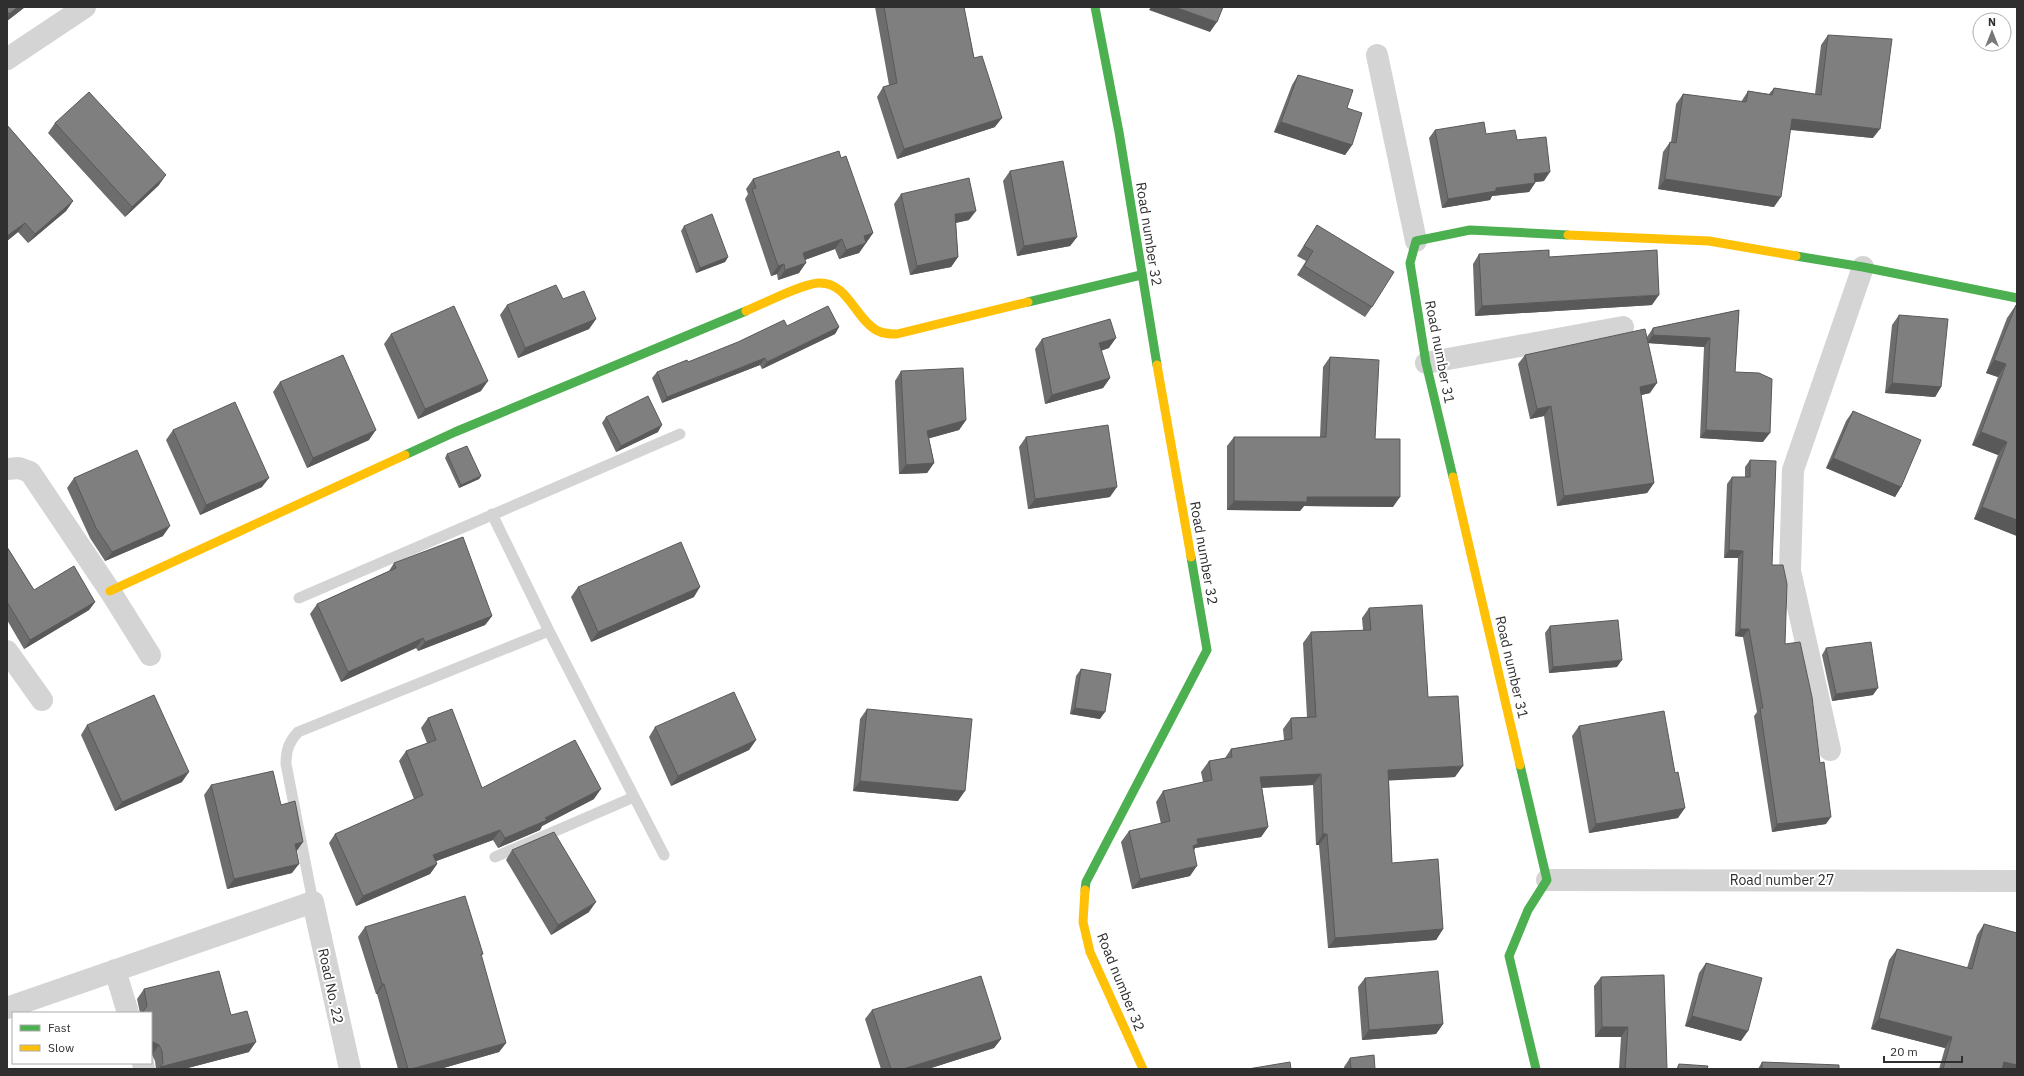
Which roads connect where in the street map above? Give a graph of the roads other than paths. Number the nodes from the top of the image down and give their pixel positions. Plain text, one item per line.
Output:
1 (85, 7) edge
2 (1095, 7) edge
3 (1377, 55) dead end
4 (7, 59) edge
5 (1416, 241) junction
6 (1863, 267) junction
7 (1141, 275) junction
8 (2017, 298) edge
9 (1623, 327) dead end
10 (1426, 363) junction
11 (680, 434) dead end
12 (7, 469) edge
13 (492, 514) junction
14 (110, 591) junction
15 (299, 598) dead end
16 (549, 631) junction
17 (7, 651) edge
18 (150, 655) dead end
19 (42, 700) dead end
20 (1830, 750) dead end
21 (634, 798) junction
22 (664, 855) dead end
23 (495, 857) dead end
24 (1548, 880) junction
25 (2017, 881) edge
26 (313, 902) junction
27 (115, 970) junction
28 (7, 1008) edge
29 (128, 1012) edge
30 (350, 1069) edge
31 (1143, 1069) edge
32 (1536, 1069) edge

1 - 4 street
2 - 7 street, Road number 32
3 - 5 street
5 - 6 street
5 - 10 street, Road number 31
6 - 8 street
6 - 20 street
7 - 14 street
7 - 31 street, Road number 32
9 - 10 street
10 - 24 street, Road number 31
11 - 13 lane
12 - 14 street
13 - 15 lane
13 - 16 lane
14 - 18 street
16 - 21 lane
16 - 26 lane
17 - 19 street
21 - 22 lane
21 - 23 lane
24 - 25 street, Road number 27
24 - 32 street
26 - 27 street
26 - 30 street, Road No. 22
27 - 28 street
27 - 29 street

